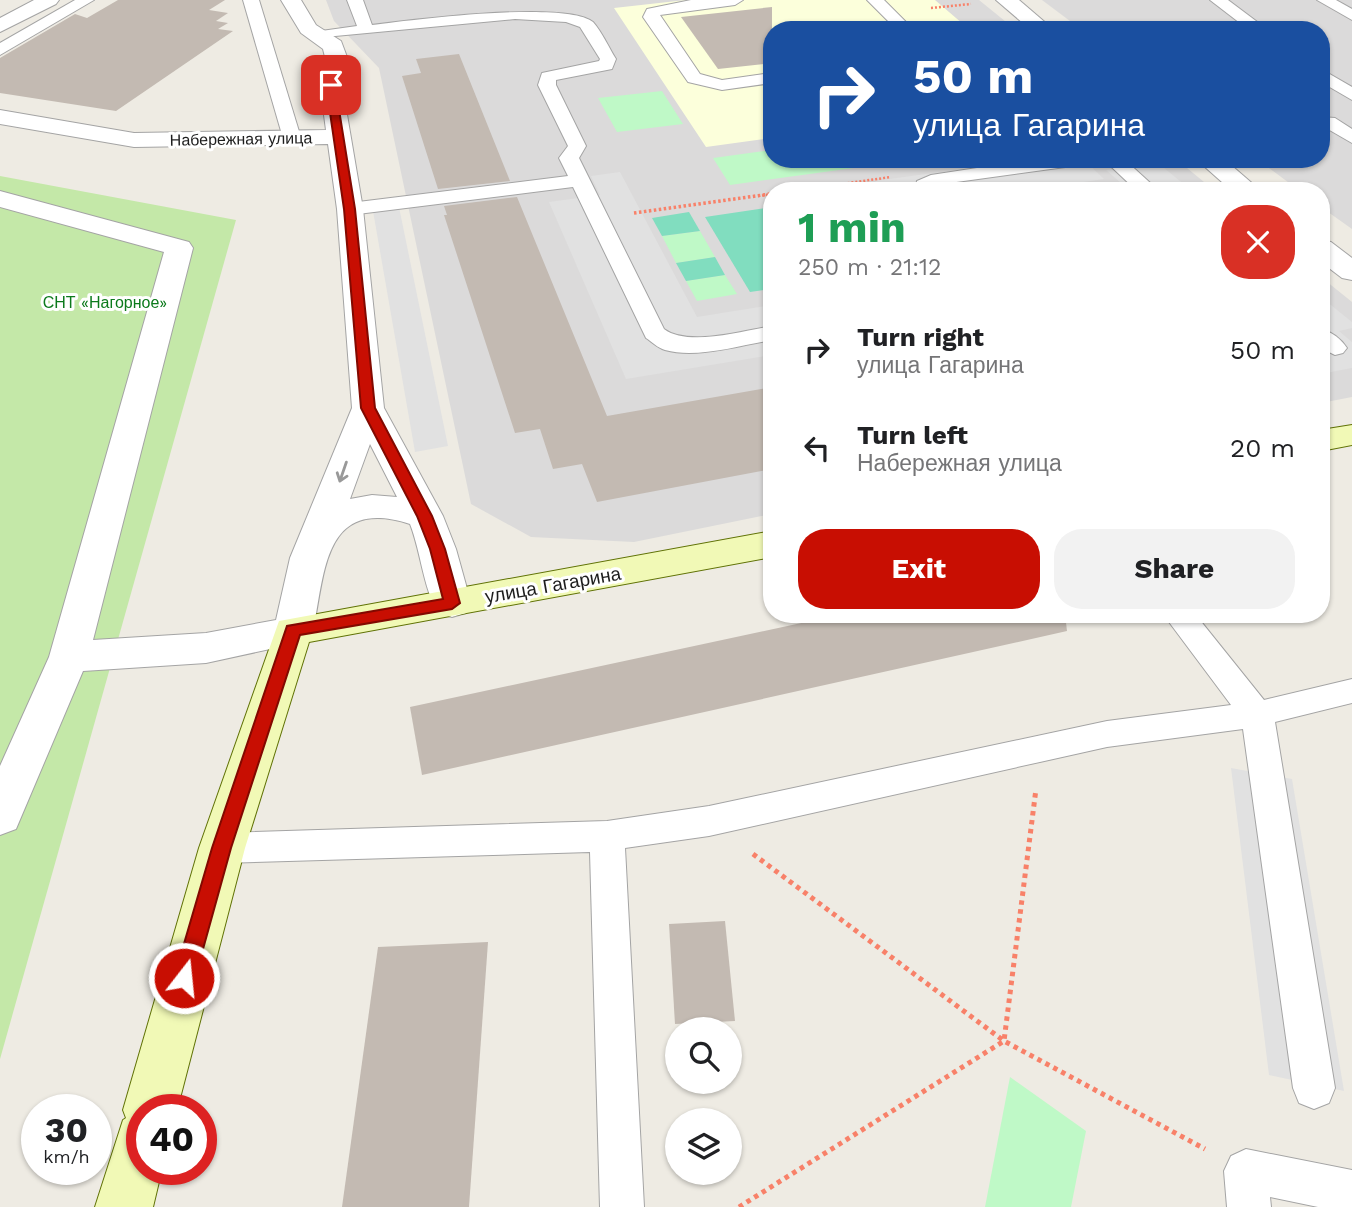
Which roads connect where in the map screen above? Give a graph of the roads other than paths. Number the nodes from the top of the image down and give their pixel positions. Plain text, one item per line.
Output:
1 (49, 0) edge
2 (86, 0) edge
3 (251, 0) edge
4 (291, 0) edge
5 (355, 0) edge
6 (735, 0) edge
7 (875, 0) edge
8 (1006, 0) edge
9 (1218, 0) edge
10 (1325, 0) edge
11 (513, 7) edge
12 (1352, 15) edge
13 (897, 21) edge
14 (1033, 21) edge
15 (1247, 21) edge
16 (0, 26) edge
17 (366, 30) junction
18 (320, 35) junction
19 (0, 50) edge
20 (763, 79) edge
21 (1330, 80) edge
22 (1352, 94) edge
23 (1352, 100) edge
24 (0, 117) edge
25 (1330, 118) edge
26 (1330, 125) edge
27 (338, 137) junction
28 (1352, 137) edge
29 (292, 138) junction
30 (1016, 168) edge
31 (1122, 168) edge
32 (1219, 168) edge
33 (580, 180) junction
34 (934, 182) edge
35 (1139, 182) edge
36 (1237, 182) edge
37 (0, 199) edge
38 (350, 209) junction
39 (1330, 255) edge
40 (1352, 272) edge
41 (763, 334) edge
42 (368, 408) junction
43 (1352, 435) edge
44 (1330, 439) edge
45 (425, 516) junction
46 (323, 527) junction
47 (763, 546) edge
48 (452, 603) junction
49 (1185, 623) edge
50 (293, 631) junction
51 (69, 657) junction
52 (1352, 691) edge
53 (1257, 715) junction
54 (0, 816) edge
55 (607, 836) junction
56 (222, 848) junction
57 (1314, 1088) dead end
58 (154, 1094) edge
59 (130, 1185) edge
60 (1248, 1189) edge
61 (1352, 1192) edge
62 (124, 1207) edge
63 (622, 1207) edge

1 - 16 street
2 - 19 lane
3 - 29 lane
4 - 18 street
5 - 17 lane
6 - 20 lane
7 - 13 lane
8 - 14 street
9 - 15 lane
10 - 12 lane
11 - 17 lane
11 - 33 lane
17 - 18 lane
18 - 27 street
21 - 22 lane
23 - 25 lane
24 - 29 street, Набережная улица
26 - 28 lane
27 - 29 street, Набережная улица
27 - 38 street, Набережная улица
30 - 34 lane
31 - 35 lane
32 - 36 street
33 - 38 lane
33 - 41 lane
37 - 51 street
38 - 42 street, Набережная улица
39 - 40 street
42 - 45 street, Набережная улица
42 -> 46 street, Набережная улица
43 - 44 street
45 - 46 street
45 - 48 street, Набережная улица
46 - 50 street, Набережная улица
47 - 48 street, улица Гагарина
48 - 50 street, улица Гагарина
49 - 53 lane
50 - 51 street
50 - 56 street, Набережная улица
51 - 54 street
52 - 53 lane
53 - 55 lane
53 - 57 lane
55 - 56 lane
55 - 63 lane
56 - 58 street, Набережная улица
59 - 62 street
60 - 61 lane

